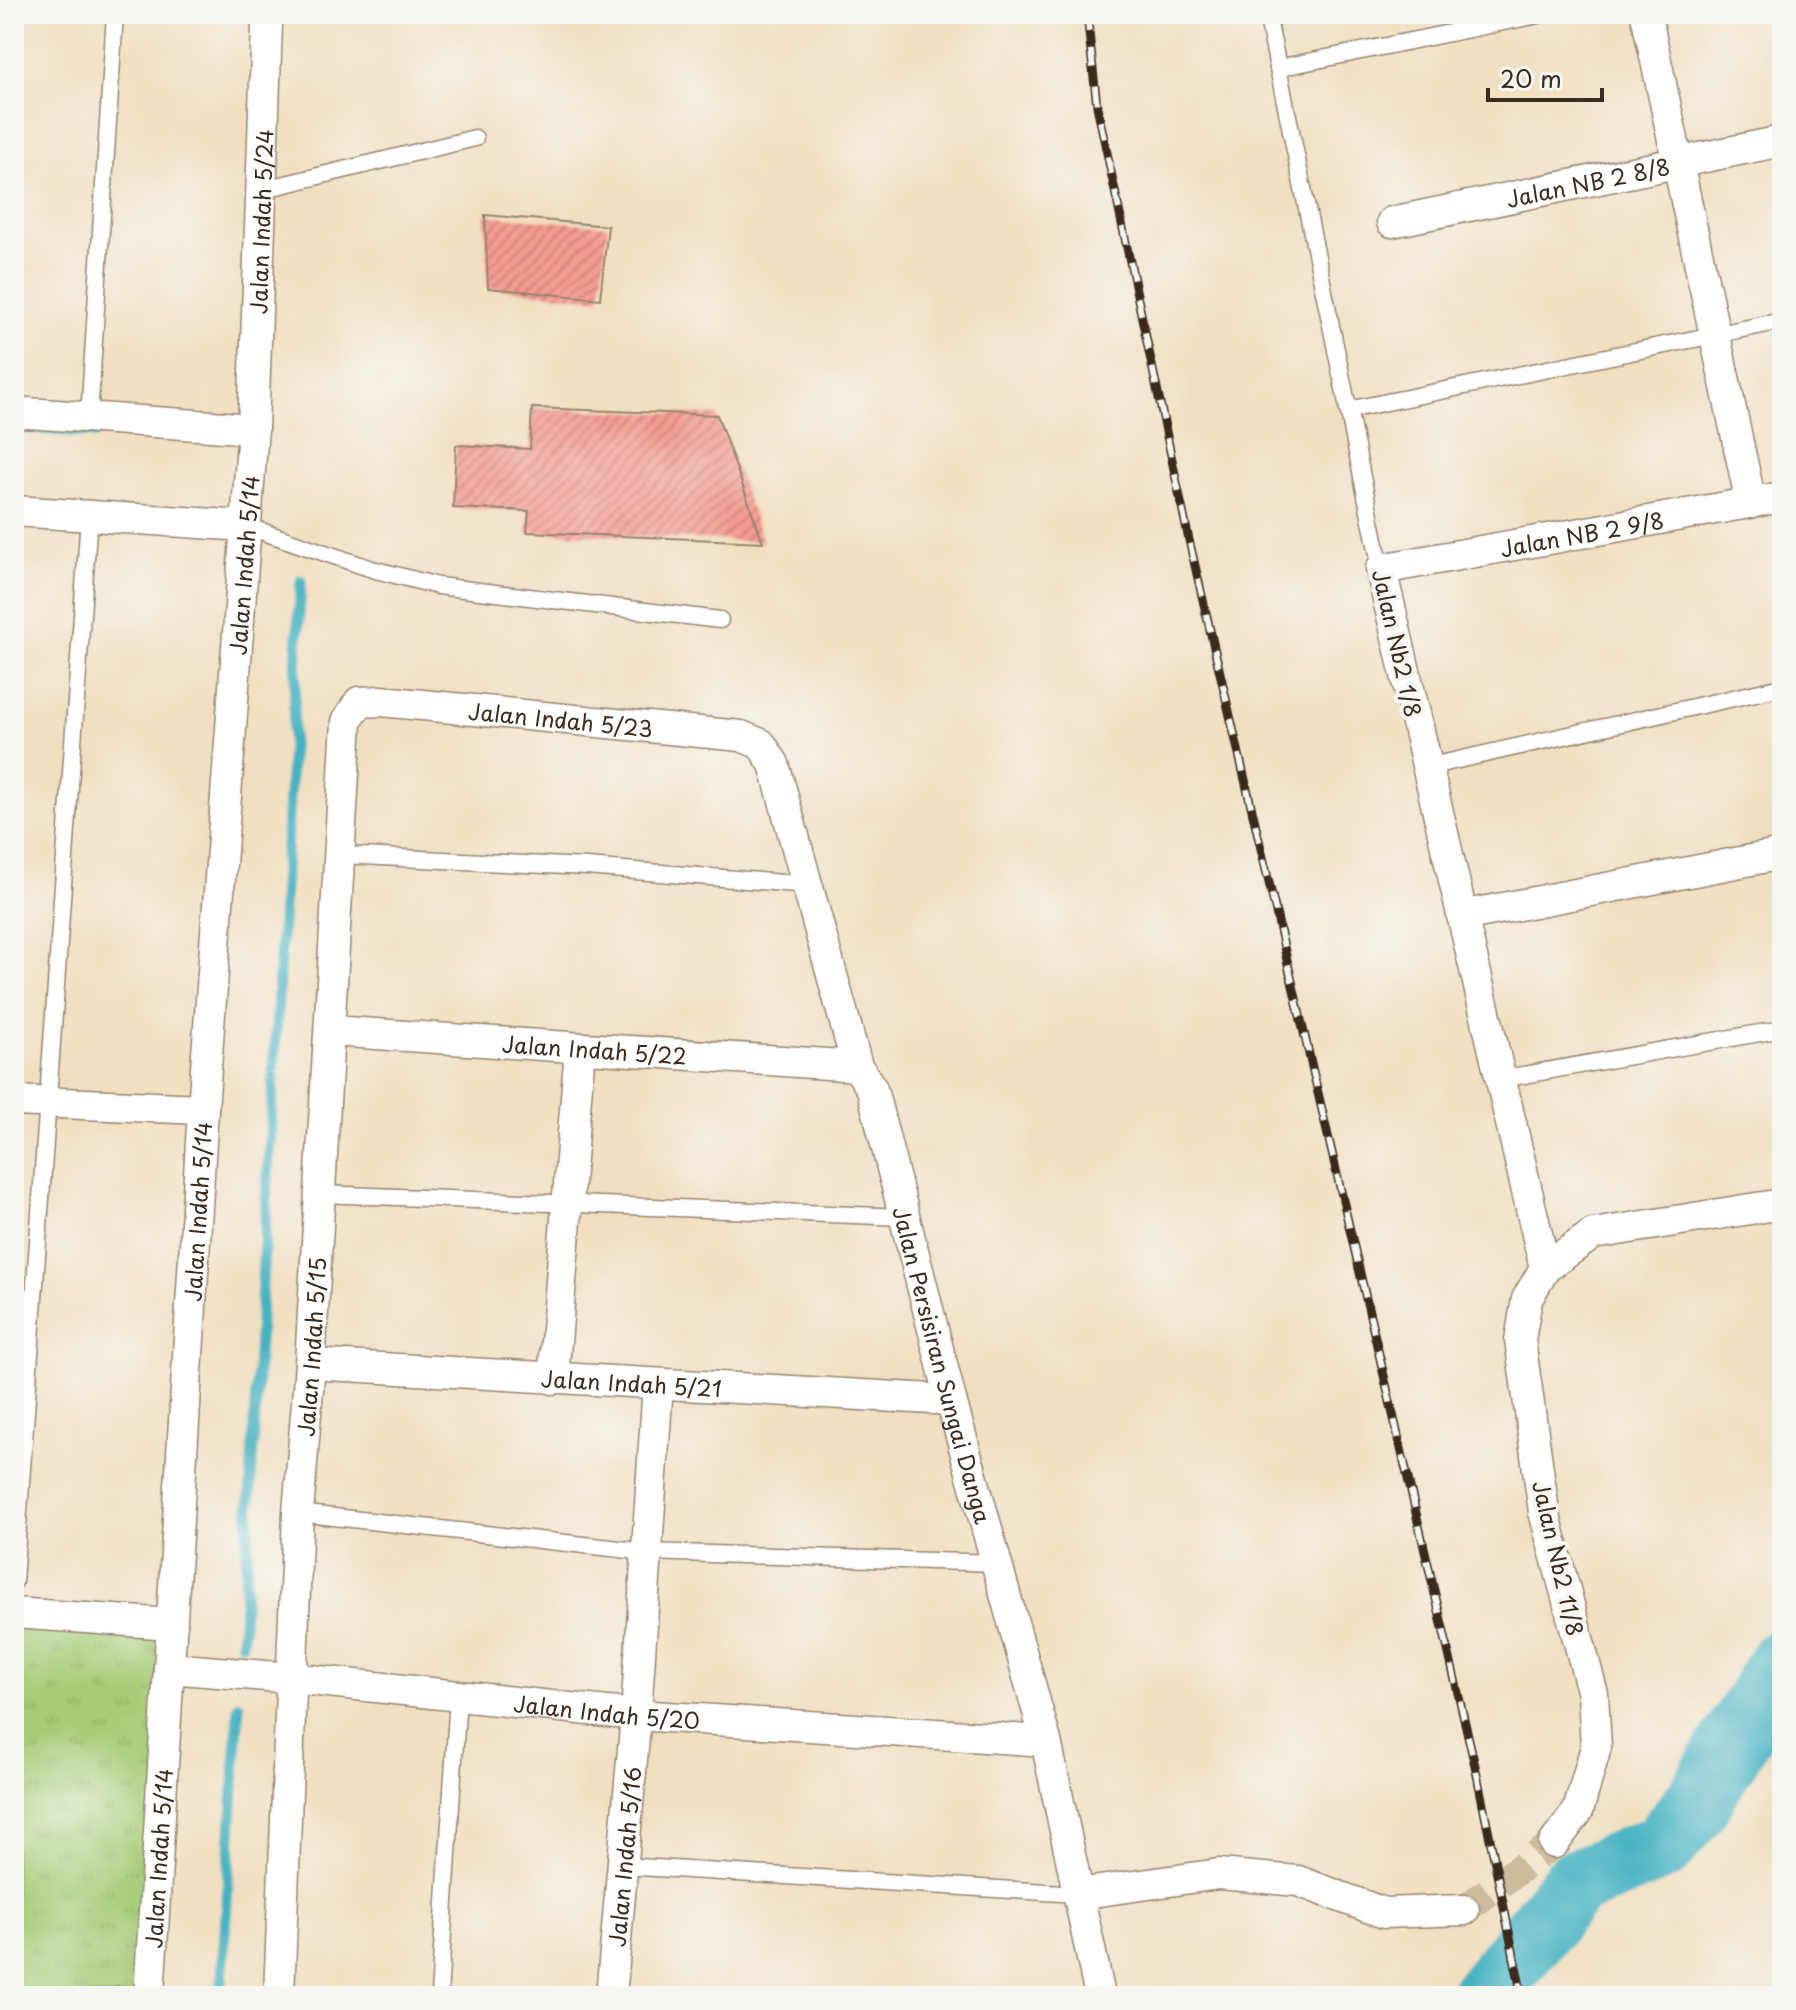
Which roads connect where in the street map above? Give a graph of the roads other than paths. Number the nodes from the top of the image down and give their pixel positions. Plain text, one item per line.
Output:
1 (115, 14) edge
2 (264, 14) edge
3 (1267, 14) edge
4 (1543, 14) edge
5 (1646, 14) edge
6 (1278, 68) junction
7 (475, 138) dead end
8 (1782, 141) edge
9 (1678, 162) junction
10 (261, 190) junction
11 (1392, 222) dead end
12 (1782, 321) edge
13 (1715, 335) junction
14 (1348, 410) junction
15 (14, 412) edge
16 (89, 417) junction
17 (253, 429) junction
18 (1782, 497) edge
19 (1751, 503) junction
20 (14, 511) edge
21 (89, 516) junction
22 (246, 526) junction
23 (1381, 569) junction
24 (720, 620) dead end
25 (1782, 687) edge
26 (359, 702) joint
27 (761, 744) joint
28 (1427, 767) junction
29 (1782, 854) edge
30 (341, 855) junction
31 (808, 885) junction
32 (1462, 916) junction
33 (1782, 1029) edge
34 (331, 1031) junction
35 (580, 1048) junction
36 (857, 1066) junction
37 (1501, 1079) junction
38 (14, 1101) edge
39 (48, 1104) junction
40 (203, 1109) junction
41 (321, 1194) junction
42 (1782, 1204) edge
43 (567, 1206) junction
44 (904, 1217) junction
45 (1545, 1268) junction
46 (310, 1364) junction
47 (553, 1379) junction
48 (658, 1384) junction
49 (951, 1400) junction
50 (298, 1513) junction
51 (647, 1552) junction
52 (997, 1563) junction
53 (14, 1582) edge
54 (14, 1613) edge
55 (172, 1624) junction
56 (169, 1668) junction
57 (291, 1678) junction
58 (458, 1696) junction
59 (636, 1715) junction
60 (1046, 1741) junction
61 (1554, 1843) tunnel mouth
62 (623, 1866) junction
63 (1078, 1894) junction
64 (1464, 1910) tunnel mouth
65 (149, 1996) edge
66 (279, 1996) edge
67 (439, 1996) edge
68 (611, 1996) edge
69 (1100, 1996) edge

1 - 16 lane
2 - 10 street, Jalan Indah 5/24
3 - 6 lane, Jalan Nb2 1/8
4 - 6 lane
5 - 9 street
6 - 14 lane, Jalan Nb2 1/8
7 - 10 lane
8 - 9 street, Jalan NB 2 8/8
9 - 11 street, Jalan NB 2 8/8
9 - 13 street
10 - 17 street, Jalan Indah 5/24
12 - 13 lane
13 - 14 lane
13 - 19 street
14 - 23 lane, Jalan Nb2 1/8
15 - 16 street
16 - 17 street
17 - 22 street, Jalan Indah 5/14
18 - 19 street, Jalan NB 2 9/8
19 - 23 street, Jalan NB 2 9/8
20 - 21 street
21 - 22 street
21 - 39 lane
22 - 24 lane
22 - 40 street, Jalan Indah 5/14
23 - 28 street, Jalan Nb2 1/8
25 - 28 lane
26 - 27 street, Jalan Indah 5/23
26 - 30 street, Jalan Indah 5/15
27 - 31 street, Jalan Persisiran Sungai Danga
28 - 32 street, Jalan Nb2 1/8
29 - 32 street
30 - 31 lane
30 - 34 street, Jalan Indah 5/15
31 - 36 street, Jalan Persisiran Sungai Danga
32 - 37 street, Jalan Nb2 1/8
33 - 37 lane
34 - 35 street, Jalan Indah 5/22
34 - 41 street, Jalan Indah 5/15
35 - 36 street, Jalan Indah 5/22
35 - 43 street
36 - 44 street, Jalan Persisiran Sungai Danga
37 - 45 street, Jalan Nb2 1/8
38 - 39 street
39 - 40 street
39 - 53 lane
40 - 55 street, Jalan Indah 5/14
41 - 43 lane
41 - 46 street, Jalan Indah 5/15
42 - 45 street
43 - 44 lane
43 - 47 street
44 - 49 street, Jalan Persisiran Sungai Danga
45 - 61 street, Jalan Nb2 11/8
46 - 47 street, Jalan Indah 5/21
46 - 50 street, Jalan Indah 5/15
47 - 48 street, Jalan Indah 5/21
48 - 49 street, Jalan Indah 5/21
48 - 51 street, Jalan Indah 5/16
49 - 52 street, Jalan Persisiran Sungai Danga
50 - 51 lane
50 - 57 street, Jalan Indah 5/15
51 - 52 lane
51 - 59 street, Jalan Indah 5/16
52 - 60 street, Jalan Persisiran Sungai Danga
54 - 55 street
55 - 56 street, Jalan Indah 5/14
56 - 57 street, Jalan Indah 5/20
56 - 65 street, Jalan Indah 5/14
57 - 58 street, Jalan Indah 5/20
57 - 66 street, Jalan Indah 5/15
58 - 59 street, Jalan Indah 5/20
58 - 67 lane
59 - 60 street, Jalan Indah 5/20
59 - 62 street, Jalan Indah 5/16
60 - 63 street, Jalan Persisiran Sungai Danga
62 - 63 lane
62 - 68 street, Jalan Indah 5/16
63 - 64 street
63 - 69 street, Jalan Persisiran Sungai Danga

